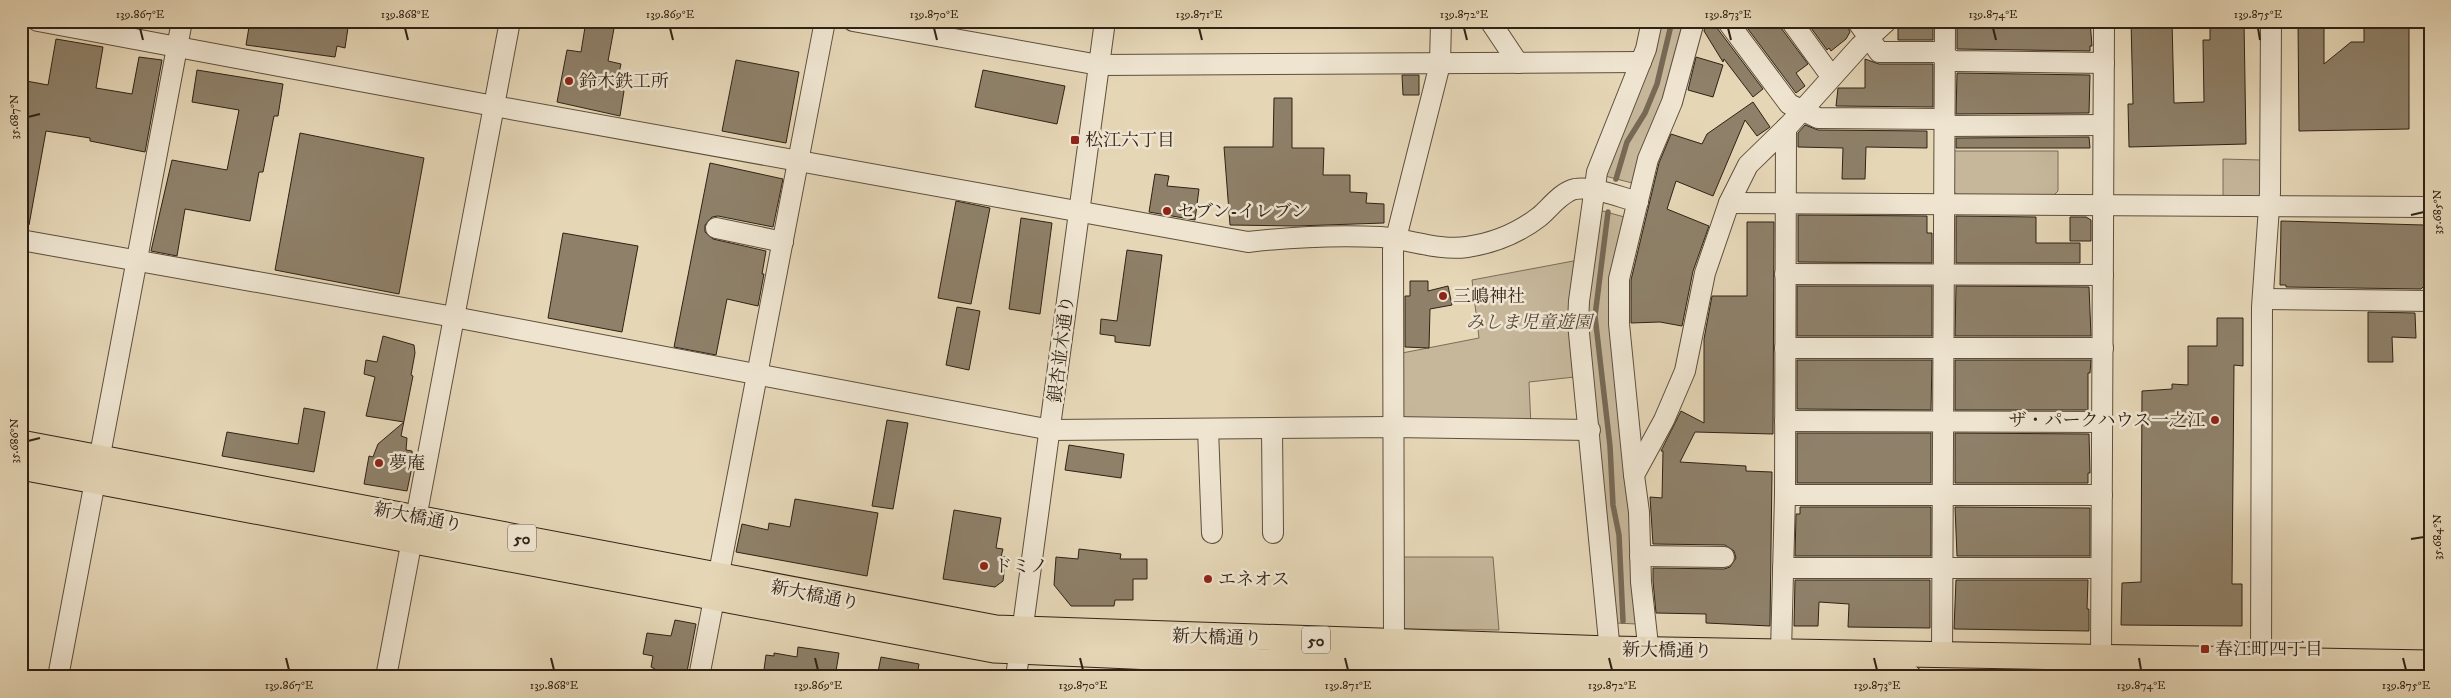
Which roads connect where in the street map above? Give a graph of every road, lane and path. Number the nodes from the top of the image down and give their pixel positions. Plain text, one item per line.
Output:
1 (38, 21) edge
2 (182, 21) edge
3 (510, 21) edge
4 (825, 21) edge
5 (853, 21) edge
6 (1105, 21) edge
7 (1441, 21) edge
8 (1490, 21) edge
9 (1652, 21) edge
10 (1694, 21) edge
11 (1727, 21) edge
12 (1791, 21) edge
13 (1857, 21) edge
14 (1887, 21) edge
15 (1945, 21) edge
16 (2104, 21) edge
17 (2270, 21) edge
18 (1869, 38) junction
19 (177, 48) junction
20 (1945, 57) junction
21 (1640, 62) junction
22 (1518, 63) junction
23 (2104, 63) junction
24 (1440, 64) junction
25 (1099, 65) junction
26 (1831, 76) junction
27 (494, 106) junction
28 (1801, 110) junction
29 (1945, 122) junction
30 (2103, 125) junction
31 (1786, 128) junction
32 (799, 160) junction
33 (1594, 190) junction
34 (1638, 202) junction
35 (1730, 203) junction
36 (1786, 204) junction
37 (1944, 205) junction
38 (2103, 206) junction
39 (2269, 207) junction
40 (2430, 207) edge
41 (1079, 212) junction
42 (716, 228) dead end
43 (21, 240) edge
44 (1396, 240) junction
45 (783, 242) junction
46 (137, 262) junction
47 (1785, 274) junction
48 (1944, 274) junction
49 (2103, 275) junction
50 (2263, 299) junction
51 (2430, 301) edge
52 (454, 317) junction
53 (1785, 348) junction
54 (1944, 348) junction
55 (2103, 348) junction
56 (757, 374) junction
57 (1785, 421) junction
58 (1944, 422) junction
59 (2102, 422) junction
60 (1393, 427) junction
61 (1272, 428) junction
62 (1208, 429) junction
63 (1051, 430) junction
64 (1590, 430) junction
65 (21, 442) edge
66 (100, 457) junction
67 (21, 468) edge
68 (1634, 476) junction
69 (95, 481) junction
70 (1785, 494) junction
71 (1943, 494) junction
72 (2102, 495) junction
73 (414, 529) junction
74 (1273, 533) dead end
75 (1212, 534) dead end
76 (1640, 556) junction
77 (1724, 557) dead end
78 (1783, 568) junction
79 (1942, 568) junction
80 (2101, 568) junction
81 (716, 586) junction
82 (1021, 641) junction
83 (1781, 652) junction
84 (1942, 655) junction
85 (2101, 659) junction
86 (1394, 661) edge
87 (2261, 661) junction
88 (2430, 663) edge
89 (1612, 665) edge
90 (1650, 666) edge
91 (1266, 669) edge
92 (1882, 676) edge
93 (58, 677) edge
94 (386, 677) edge
95 (699, 677) edge
96 (1016, 677) edge
97 (1909, 677) edge

1 - 19 street
2 - 19 street
3 - 27 street
4 - 32 street
5 - 25 street
6 - 25 street, 銀杏並木通り
7 - 24 street
8 - 22 street
9 - 21 street
10 - 34 street
11 - 28 street
12 - 26 street
13 - 18 street
14 - 18 street
15 - 20 street
16 - 23 street
17 - 39 street
18 - 20 street
18 - 26 street
19 - 27 street
19 - 46 street
20 - 23 street
20 - 29 street
21 - 22 street
21 - 33 street
22 - 24 street
23 - 30 street
24 - 25 street
24 - 44 street
25 - 41 street, 銀杏並木通り
26 - 28 street
27 - 32 street
27 - 52 street
28 - 29 street
28 - 31 street
29 - 30 street
29 - 37 street
30 - 38 street
31 - 35 street
31 - 36 street
32 - 41 street
32 - 45 street
33 - 34 street
33 - 44 street
33 - 64 street
34 - 68 street
35 - 36 street
35 - 68 street
36 - 37 street
36 - 47 street
37 - 38 street
37 - 48 street
38 - 39 street
38 - 49 street
39 - 40 street
39 - 50 street
41 - 44 street
41 - 63 street, 銀杏並木通り
42 - 45 street
43 - 46 street
44 - 60 street
45 - 56 street
46 - 52 street
46 - 66 street
47 - 48 street
47 - 53 street
48 - 49 street
48 - 54 street
49 - 55 street
50 - 51 street
50 - 87 street
52 - 56 street
52 - 73 street
53 - 54 street
53 - 57 street
54 - 55 street
54 - 58 street
55 - 59 street
56 - 63 street
56 - 81 street
57 - 58 street
57 - 70 street
58 - 59 street
58 - 71 street
59 - 72 street
60 - 61 street
60 - 64 street
60 - 86 street
61 - 62 street
61 - 74 street
62 - 63 street
62 - 75 street
63 - 82 street, 銀杏並木通り
64 - 89 street
65 - 66 main road, 新大橋通り / 50
66 - 69 street
66 - 73 main road, 新大橋通り / 50
67 - 69 main road, 新大橋通り / 50
68 - 76 street
69 - 73 main road, 新大橋通り / 50
69 - 93 street
70 - 71 street
70 - 78 street
71 - 72 street
71 - 79 street
72 - 80 street
73 - 81 main road, 新大橋通り / 50
73 - 94 street
76 - 77 street
76 - 90 street
78 - 79 street
78 - 83 street
79 - 80 street
79 - 84 street
80 - 85 street
81 - 82 main road, 新大橋通り / 50
81 - 95 street
82 - 86 main road, 新大橋通り / 50
82 - 91 main road, 新大橋通り / 50
82 - 96 street, 銀杏並木通り
83 - 84 main road, 新大橋通り / 50
83 - 90 main road, 新大橋通り / 50
84 - 85 main road, 新大橋通り / 50
85 - 87 main road, 新大橋通り / 50
86 - 89 main road, 新大橋通り / 50
86 - 91 main road, 新大橋通り / 50
87 - 88 main road, 新大橋通り / 50
89 - 90 main road, 新大橋通り / 50
90 - 92 main road, 新大橋通り / 50
92 - 97 main road, 新大橋通り / 50

